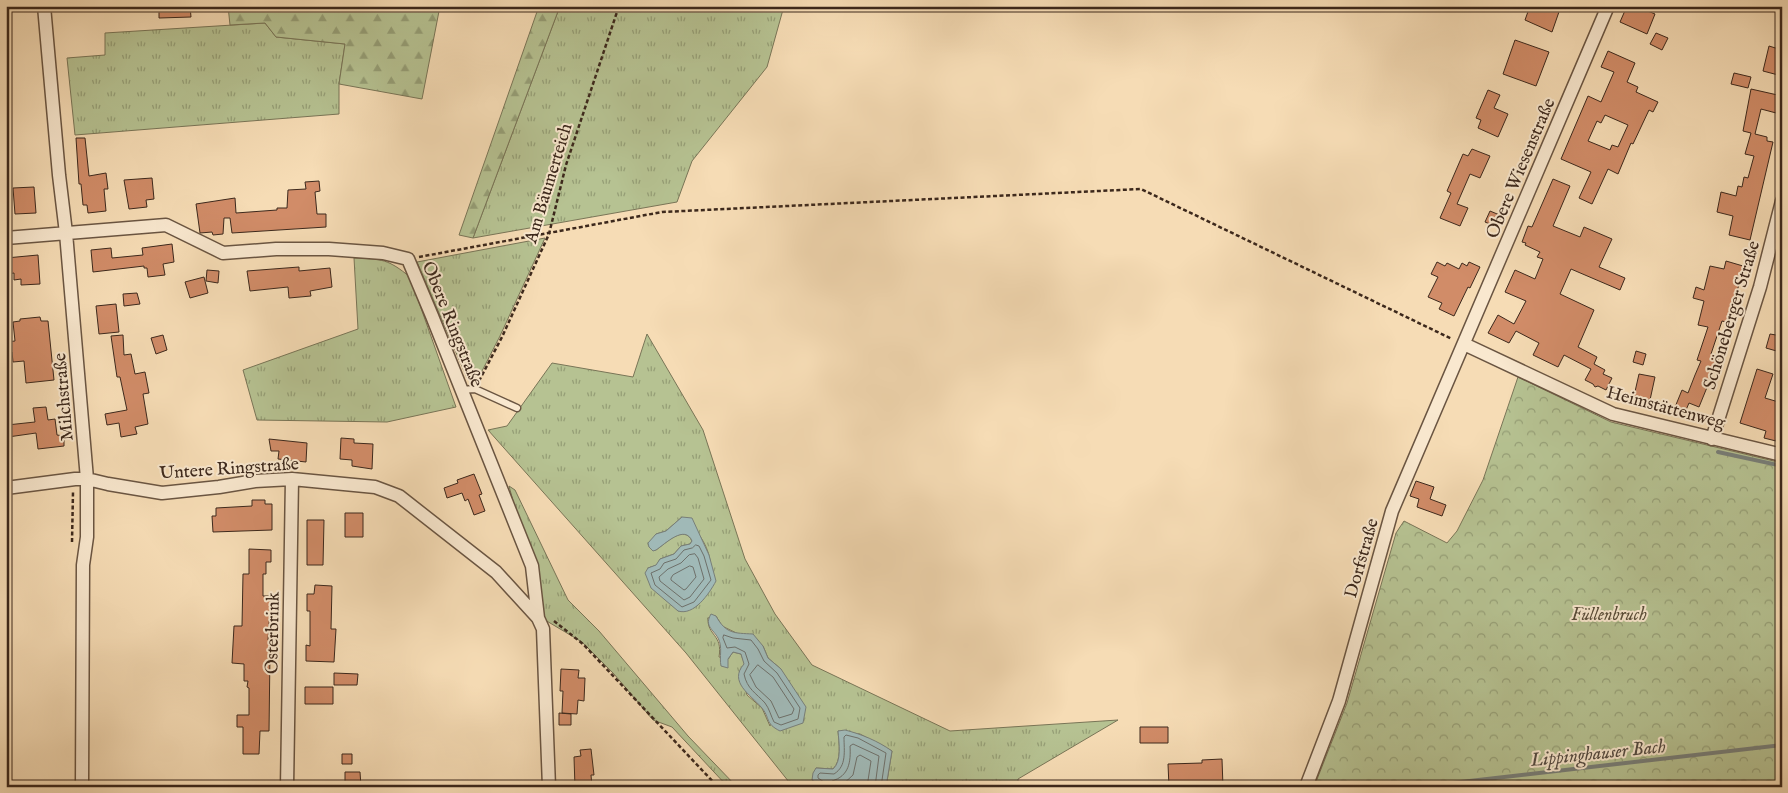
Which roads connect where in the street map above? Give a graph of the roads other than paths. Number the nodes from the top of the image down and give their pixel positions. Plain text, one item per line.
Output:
1 (44, 6) edge
2 (1608, 6) edge
3 (1782, 201) edge
4 (66, 234) junction
5 (6, 238) edge
6 (1464, 344) junction
7 (461, 390) junction
8 (517, 408) dead end
9 (1712, 439) junction
10 (1782, 455) edge
11 (87, 479) junction
12 (292, 479) junction
13 (6, 488) edge
14 (538, 618) junction
15 (82, 787) edge
16 (287, 787) edge
17 (549, 787) edge
18 (1306, 787) edge

1 - 4 street, Milchstraße
2 - 6 street, Obere Wiesenstraße
3 - 9 street, Schöneberger Straße
4 - 5 street, Obere Ringstraße
4 - 7 street, Obere Ringstraße
4 - 11 street, Milchstraße
6 - 9 street, Heimstättenweg
6 - 18 street, Dorfstraße
7 - 8 lane
7 - 14 street, Obere Ringstraße
9 - 10 street, Heimstättenweg
11 - 12 street, Untere Ringstraße
11 - 13 street, Untere Ringstraße
11 - 15 street, Milchstraße
12 - 14 street, Untere Ringstraße
12 - 16 street, Osterbrink
14 - 17 street, Untere Ringstraße

